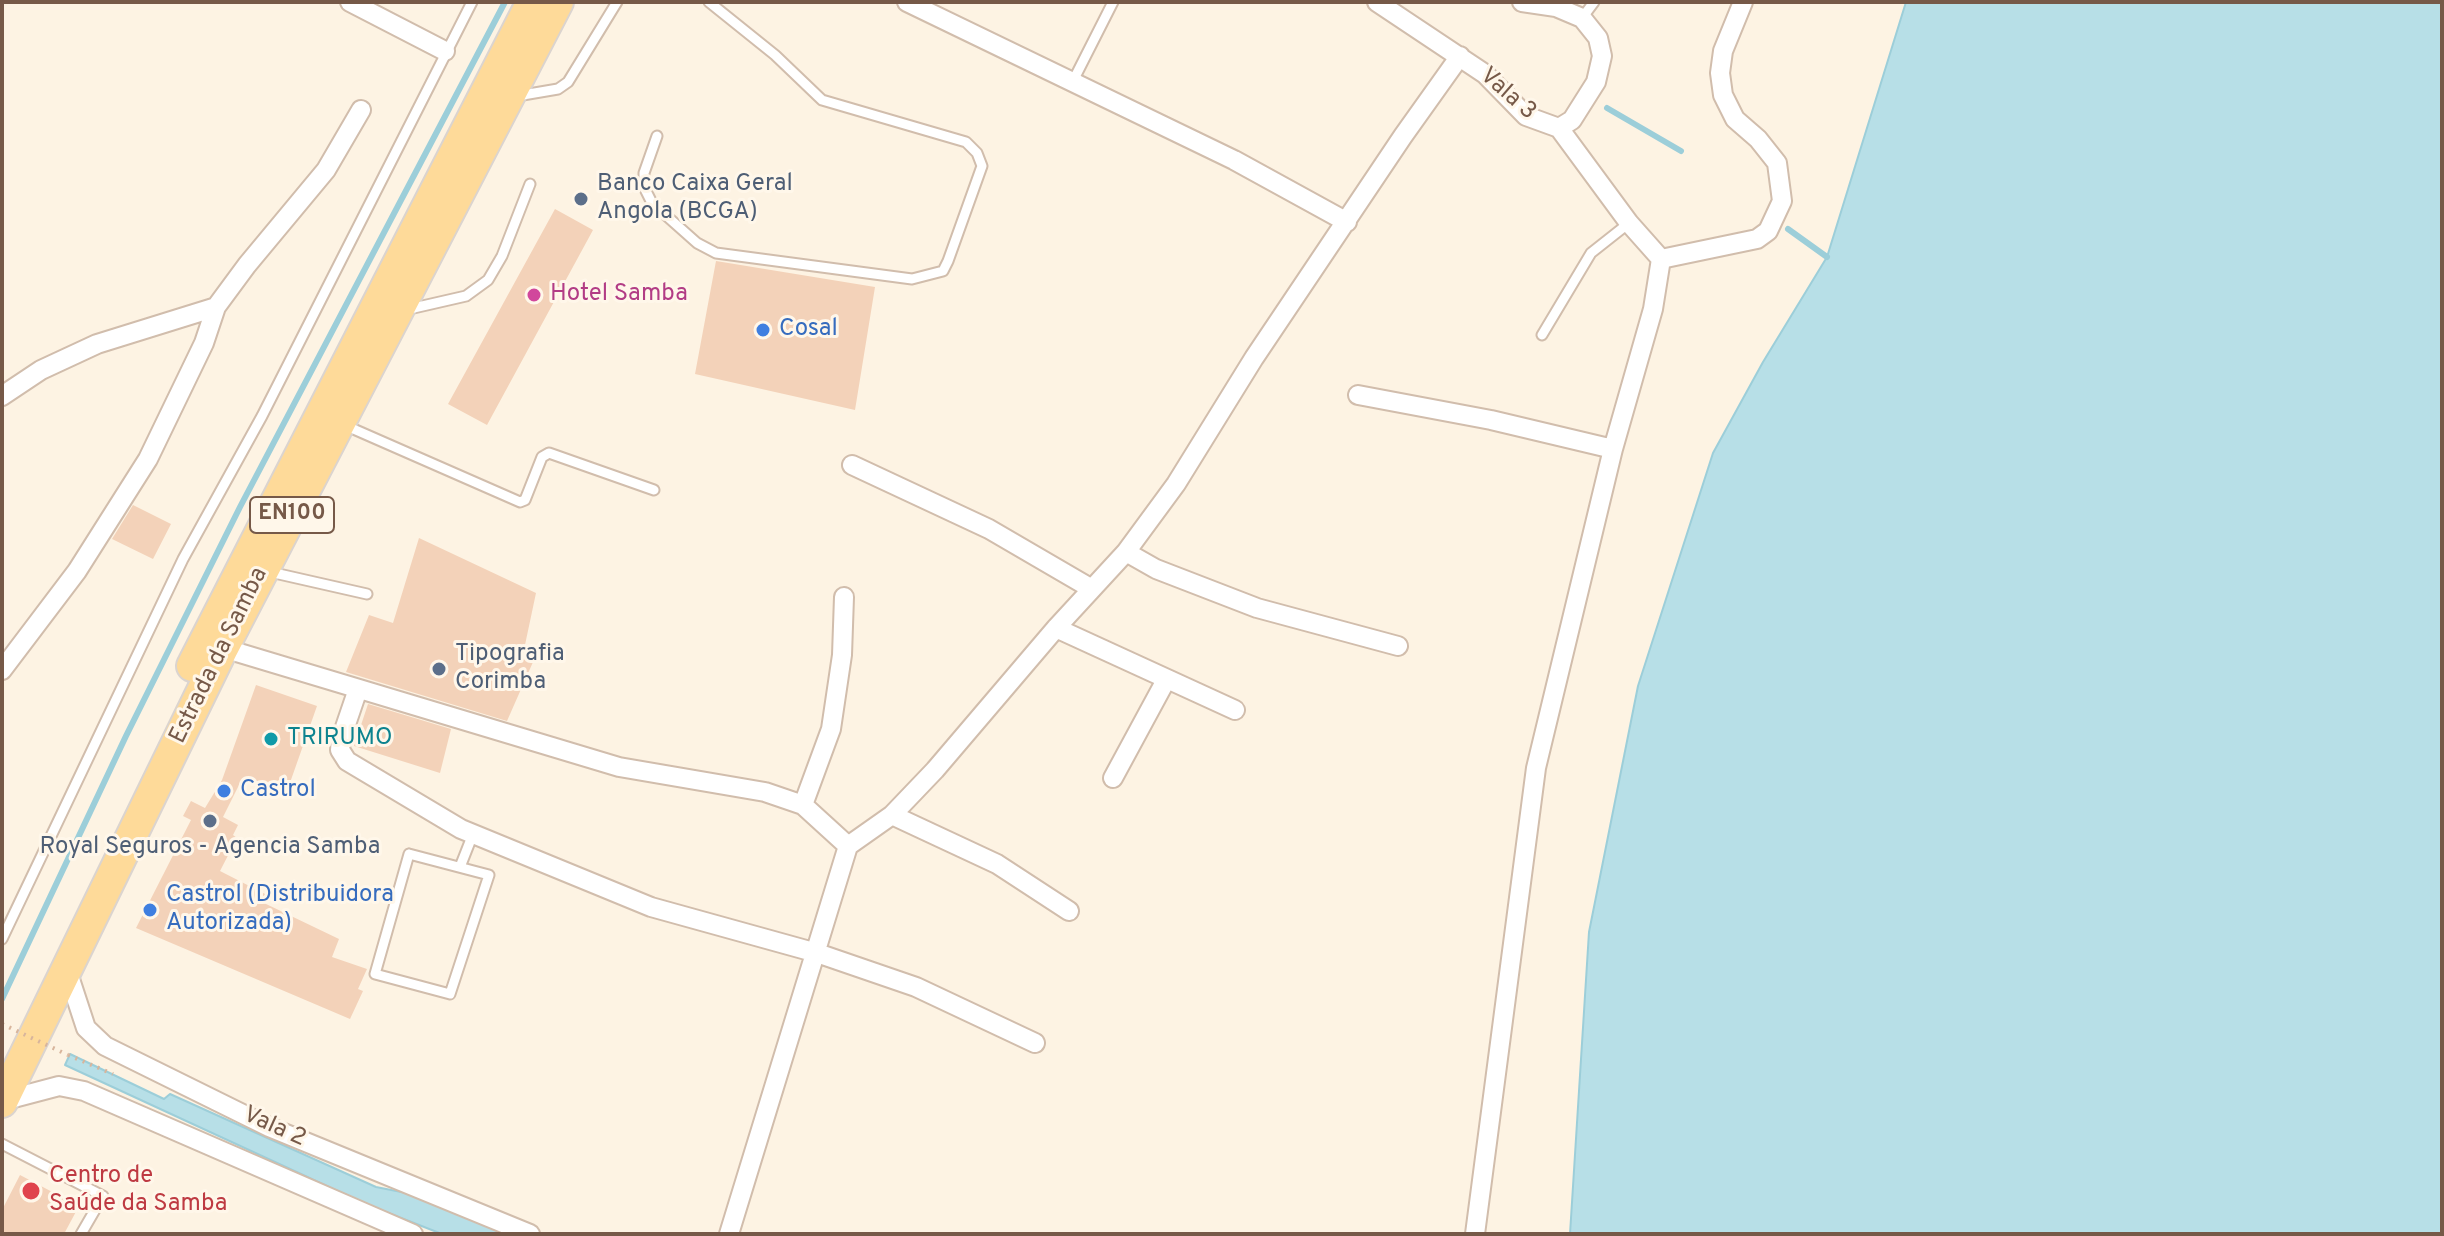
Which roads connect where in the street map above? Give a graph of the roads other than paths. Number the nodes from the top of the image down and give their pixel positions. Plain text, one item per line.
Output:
1 (350, 2) edge
2 (472, 2) edge
3 (532, 2) edge
4 (558, 2) edge
5 (617, 2) edge
6 (709, 2) edge
7 (907, 2) edge
8 (1113, 2) edge
9 (1377, 2) edge
10 (1522, 2) edge
11 (1594, 2) edge
12 (1743, 2) edge
13 (1582, 18) junction
14 (445, 51) junction
15 (1460, 56) junction
16 (1073, 81) junction
17 (510, 96) junction
18 (361, 110) dead end
19 (1565, 124) junction
20 (657, 136) dead end
21 (530, 184) dead end
22 (1347, 222) junction
23 (1629, 223) junction
24 (1661, 259) junction
25 (216, 307) junction
26 (397, 311) junction
27 (1542, 335) dead end
28 (1358, 395) dead end
29 (2, 396) edge
30 (339, 423) junction
31 (1613, 449) junction
32 (852, 465) dead end
33 (654, 490) dead end
34 (1126, 552) junction
35 (263, 571) junction
36 (1092, 589) junction
37 (367, 594) dead end
38 (844, 597) dead end
39 (1056, 628) junction
40 (1398, 646) dead end
41 (223, 648) junction
42 (2, 670) edge
43 (1166, 680) junction
44 (358, 689) junction
45 (1235, 710) dead end
46 (1113, 778) dead end
47 (803, 805) junction
48 (892, 815) junction
49 (473, 834) junction
50 (848, 846) junction
51 (460, 867) junction
52 (1069, 911) dead end
53 (2, 939) edge
54 (817, 953) junction
55 (66, 967) junction
56 (1035, 1043) dead end
57 (2, 1056) edge
58 (2, 1101) edge
59 (2, 1144) edge
60 (81, 1234) edge
61 (413, 1234) edge
62 (530, 1234) edge
63 (729, 1234) edge
64 (1475, 1234) edge

1 - 14 street
2 - 14 lane
3 - 57 main road, Estrada da Samba / EN100
4 - 17 main road, Estrada da Samba / EN100
5 - 17 lane
6 - 20 lane
7 - 16 street
8 - 16 lane
9 - 15 street, Vala 3
10 - 13 street
11 - 13 lane
12 - 24 street
13 - 19 street, Vala 3
14 - 53 lane
15 - 19 street, Vala 3
15 - 22 street
16 - 22 street
17 - 26 main road, Estrada da Samba / EN100
18 - 25 street
19 - 23 street
21 - 26 lane
22 - 34 street
23 - 24 street
23 - 27 lane
24 - 31 street
25 - 29 street
25 - 42 street
26 - 30 main road, Estrada da Samba / EN100
28 - 31 street
30 - 33 lane
30 - 35 main road, Estrada da Samba / EN100
31 - 64 street
32 - 36 street
34 - 36 street
34 - 40 street
35 - 37 lane
35 - 41 main road, Estrada da Samba / EN100
36 - 39 street
38 - 47 street
39 - 43 street
39 - 48 street
41 - 44 street
41 - 55 main road, Estrada da Samba / EN100
43 - 45 street
43 - 46 street
44 - 47 street
44 - 49 street
47 - 50 street
48 - 50 street
48 - 52 street
49 - 51 lane
49 - 54 street
50 - 54 street
51 - 51 lane
54 - 56 street
54 - 63 street
55 - 58 main road, Estrada da Samba / EN100
55 - 62 street, Vala 2
58 - 61 street, Vala 2
59 - 60 lane

